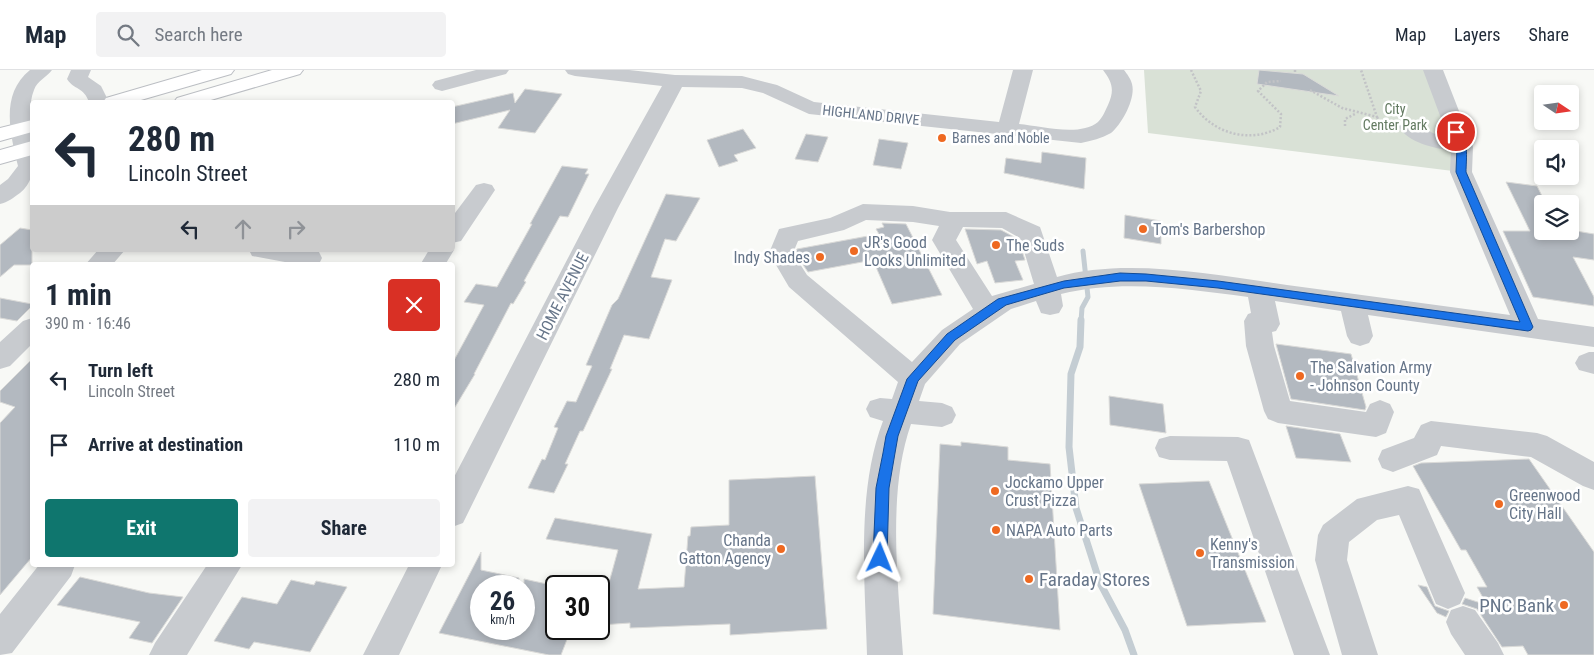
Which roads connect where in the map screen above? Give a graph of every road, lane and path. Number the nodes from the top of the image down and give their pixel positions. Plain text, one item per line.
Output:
1 (42, 70) edge
2 (81, 70) edge
3 (224, 70) edge
4 (293, 70) edge
5 (499, 70) edge
6 (575, 70) edge
7 (1023, 70) edge
8 (1113, 70) edge
9 (1191, 70) edge
10 (1361, 70) edge
11 (1433, 70) edge
12 (675, 81) junction
13 (1281, 81) dead end
14 (442, 85) dead end
15 (1310, 90) dead end
16 (98, 100) edge
17 (120, 100) edge
18 (191, 100) edge
19 (1355, 114) junction
20 (1345, 126) dead end
21 (1409, 126) dead end
22 (1007, 130) junction
23 (0, 135) edge
24 (27, 138) edge
25 (1462, 147) junction
26 (0, 157) edge
27 (484, 190) dead end
28 (0, 197) edge
29 (954, 220) junction
30 (455, 231) edge
31 (111, 252) edge
32 (274, 252) edge
33 (311, 258) edge
34 (100, 262) edge
35 (1259, 290) junction
36 (1057, 293) junction
37 (1352, 303) junction
38 (988, 312) junction
39 (1528, 327) junction
40 (28, 332) edge
41 (1360, 336) dead end
42 (1592, 354) edge
43 (0, 359) edge
44 (913, 379) junction
45 (1380, 412) dead end
46 (1170, 448) dead end
47 (1393, 459) dead end
48 (1582, 470) edge
49 (455, 507) edge
50 (57, 567) edge
51 (225, 567) edge
52 (425, 567) edge
53 (0, 641) edge
54 (167, 655) edge
55 (381, 655) edge
56 (885, 655) edge
57 (1312, 655) edge
58 (1360, 655) edge
59 (1486, 655) edge

1 - 24 street
2 - 16 street
3 - 17 main road
4 - 18 main road
5 - 14 street
6 - 12 street, HIGHLAND DRIVE
7 - 22 street
8 - 22 street, HIGHLAND DRIVE
9 - 13 path
10 - 19 path
11 - 25 street
12 - 22 street, HIGHLAND DRIVE
12 - 49 street, HOME AVENUE
15 - 19 path
19 - 20 path
21 - 25 street
23 - 24 main road
24 - 26 main road
24 - 28 street
25 - 39 street
27 - 30 street
29 - 36 street
29 - 38 street
29 - 44 street
31 - 34 street
32 - 33 street
35 - 36 street
35 - 37 street
35 - 45 street
36 - 38 street
37 - 39 street
37 - 41 street
38 - 44 street
39 - 42 street
40 - 43 street
44 - 56 street
46 - 57 street
47 - 48 street
50 - 53 street
51 - 54 street
52 - 55 street
58 - 59 street

